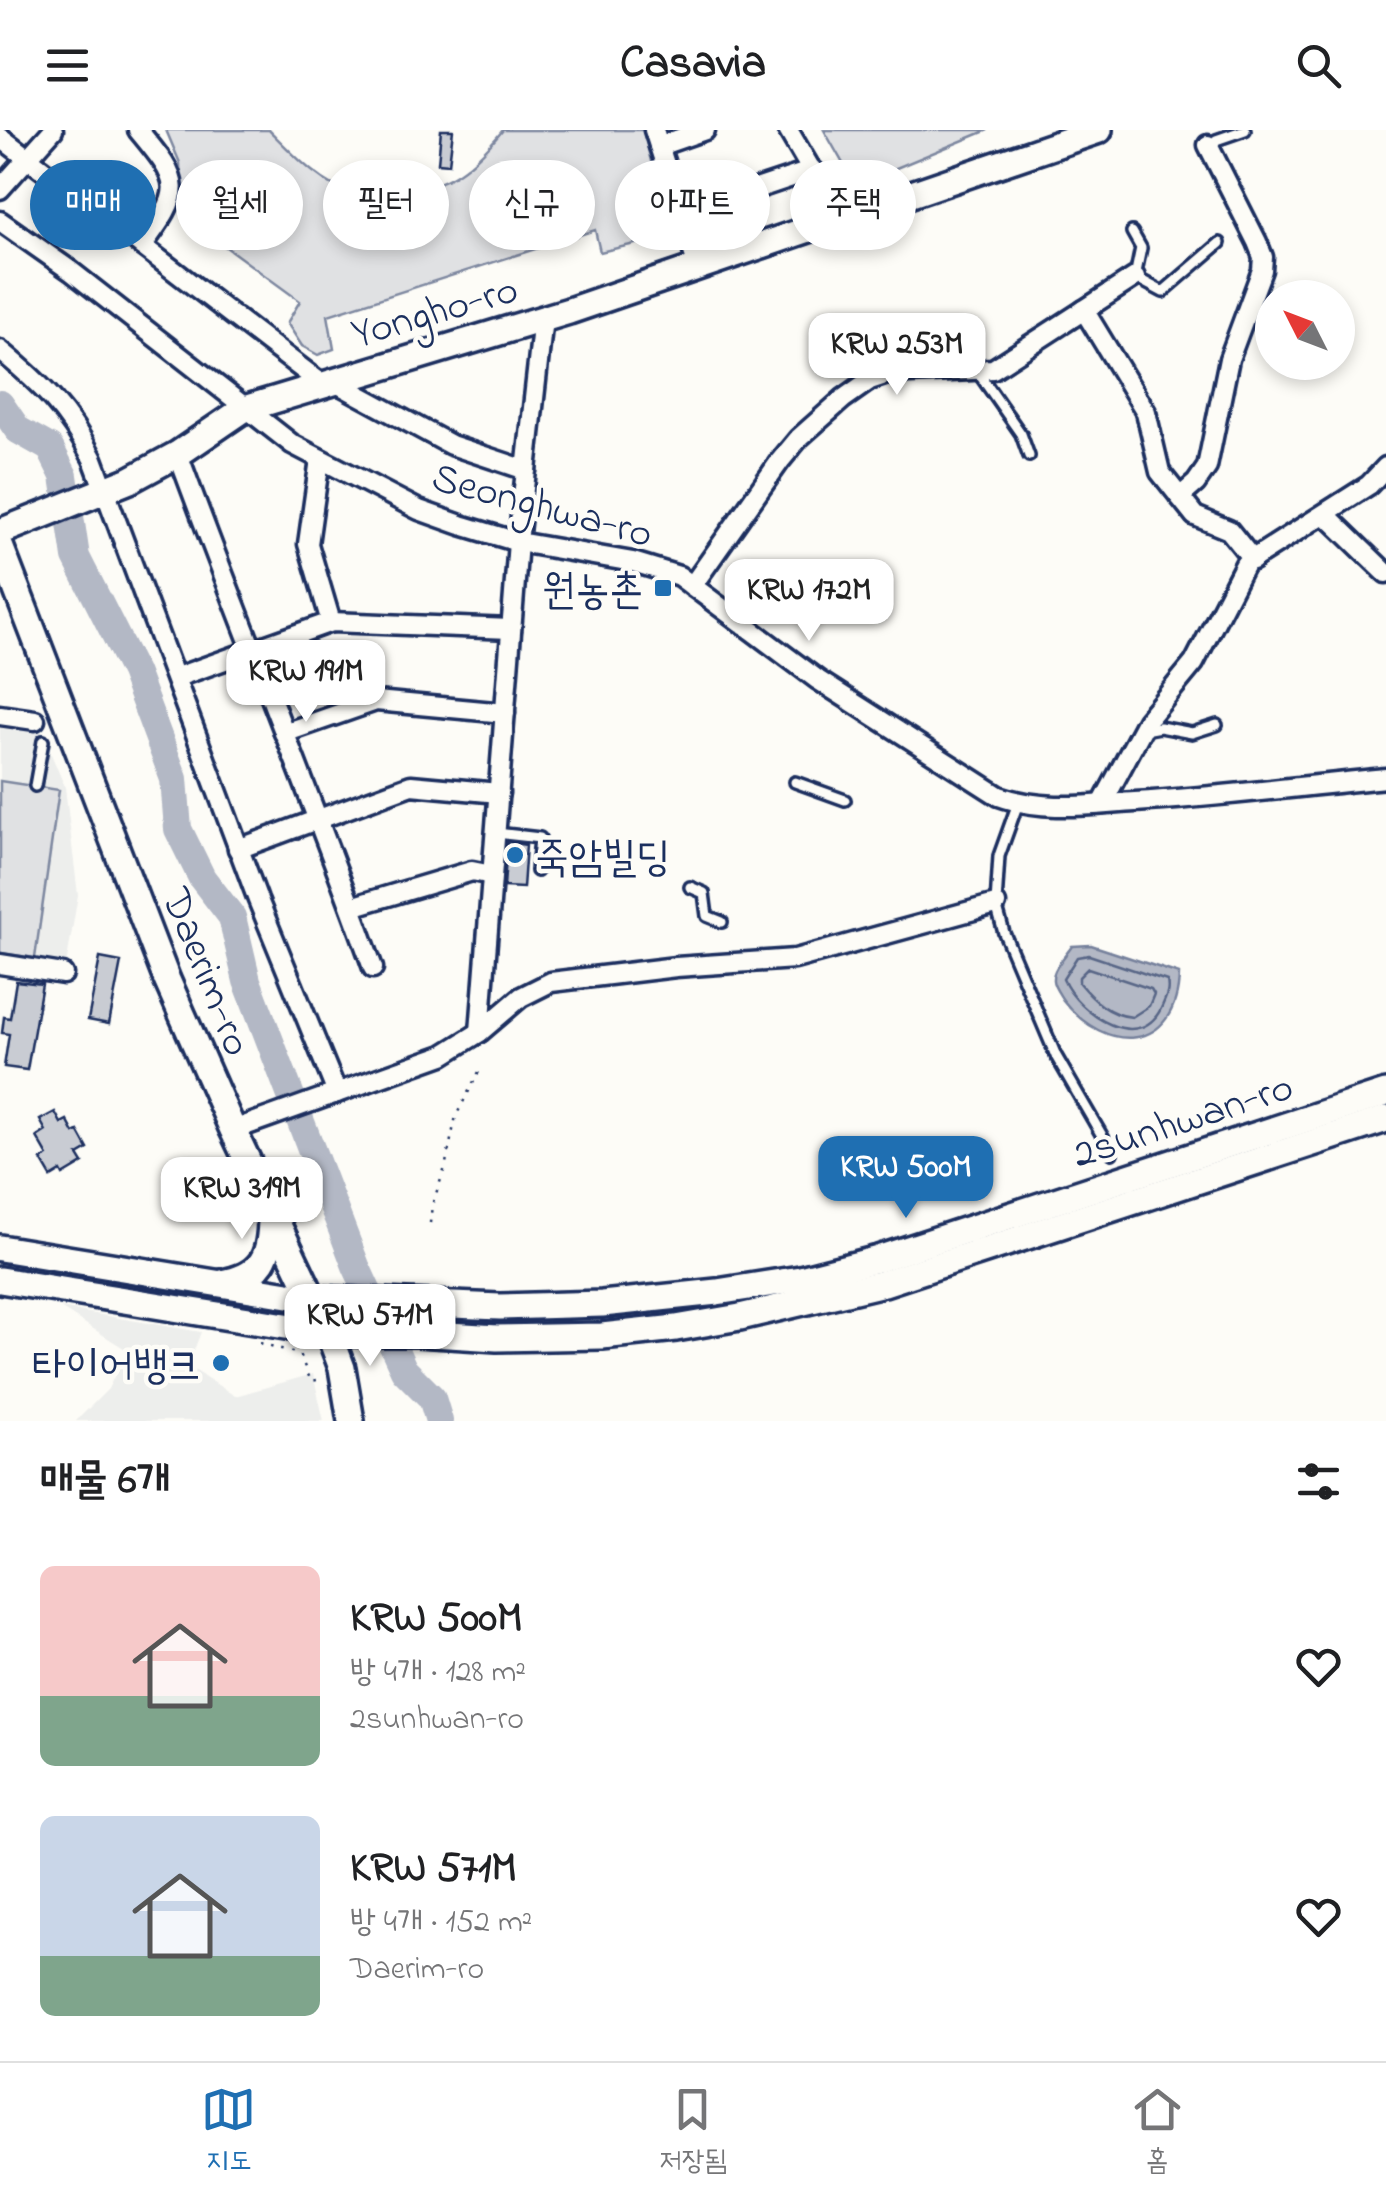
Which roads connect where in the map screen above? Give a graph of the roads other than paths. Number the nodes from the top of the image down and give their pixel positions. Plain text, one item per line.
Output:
1 (54, 130) edge
2 (138, 130) edge
3 (705, 130) edge
4 (788, 130) edge
5 (1099, 130) edge
6 (1244, 130) edge
7 (1070, 134) edge
8 (0, 137) edge
9 (656, 138) edge
10 (1210, 148) joint
11 (28, 158) junction
12 (31, 160) edge
13 (807, 160) edge
14 (0, 189) edge
15 (916, 190) edge
16 (0, 221) edge
17 (156, 226) edge
18 (1132, 232) dead end
19 (790, 235) edge
20 (1220, 243) dead end
21 (147, 250) edge
22 (693, 250) edge
23 (698, 266) junction
24 (1134, 277) junction
25 (1084, 310) junction
26 (544, 318) junction
27 (0, 350) edge
28 (977, 371) junction
29 (328, 382) junction
30 (244, 409) junction
31 (178, 454) junction
32 (1029, 456) dead end
33 (320, 459) junction
34 (1386, 467) edge
35 (526, 470) junction
36 (98, 495) junction
37 (1180, 497) junction
38 (1324, 514) junction
39 (0, 532) edge
40 (518, 542) junction
41 (0, 546) edge
42 (1254, 560) junction
43 (1386, 573) edge
44 (692, 586) junction
45 (331, 622) junction
46 (512, 629) junction
47 (250, 651) junction
48 (177, 677) dead end
49 (505, 712) junction
50 (0, 714) edge
51 (35, 720) dead end
52 (1218, 725) dead end
53 (1141, 731) junction
54 (284, 733) junction
55 (43, 741) dead end
56 (1386, 778) edge
57 (796, 782) dead end
58 (35, 786) dead end
59 (499, 793) junction
60 (845, 800) dead end
61 (1018, 803) junction
62 (1102, 804) junction
63 (319, 816) junction
64 (496, 834) junction
65 (238, 849) junction
66 (537, 871) dead end
67 (492, 875) junction
68 (690, 888) dead end
69 (996, 904) junction
70 (352, 907) junction
71 (722, 922) dead end
72 (0, 964) edge
73 (374, 968) dead end
74 (63, 974) dead end
75 (480, 1032) junction
76 (337, 1093) junction
77 (1386, 1093) edge
78 (1386, 1119) edge
79 (232, 1130) junction
80 (1112, 1154) dead end
81 (272, 1211) junction
82 (0, 1248) edge
83 (0, 1280) edge
84 (220, 1284) junction
85 (312, 1298) junction
86 (329, 1333) junction
87 (351, 1421) edge

1 - 11 street
2 - 17 street
3 - 9 street
4 - 13 street
5 - 7 street, Yongho-ro
6 - 10 lane
7 - 15 street, Yongho-ro
8 - 11 street
10 - 37 street
11 - 12 street
11 - 14 street
16 - 30 street, Seonghwa-ro
18 - 24 lane
19 - 23 street, Yongho-ro
20 - 24 lane
21 - 29 street
22 - 23 street
23 - 26 street, Yongho-ro
24 - 25 street
25 - 28 street
25 - 37 street
26 - 29 street, Yongho-ro
26 - 35 street
27 - 36 street
28 - 32 lane
28 - 44 street
29 - 30 street, Yongho-ro
29 - 35 street
30 - 31 street, Yongho-ro
30 - 33 street, Seonghwa-ro
31 - 36 street, Yongho-ro
31 - 47 street
33 - 40 street, Seonghwa-ro
33 - 45 street
34 - 38 street
35 - 40 street
36 - 39 street, Yongho-ro
36 - 65 street
37 - 42 street
38 - 42 street
38 - 43 street
40 - 44 street, Seonghwa-ro
40 - 46 street
41 - 79 street, Daerim-ro
42 - 53 street
44 - 61 street, Seonghwa-ro
45 - 46 street
45 - 47 street
46 - 49 street
47 - 48 street
47 - 54 street
49 - 54 street
49 - 59 street
50 - 51 street
52 - 53 lane
53 - 62 street
54 - 63 street
55 - 58 lane
56 - 62 street, Seonghwa-ro
57 - 60 lane
59 - 63 street
59 - 64 street
61 - 62 street, Seonghwa-ro
61 - 69 lane
63 - 65 street
63 - 70 street
64 - 66 lane
64 - 67 street
65 - 76 street
67 - 70 street
67 - 75 street
68 - 71 lane
69 - 75 street
69 - 80 lane
70 - 73 street
72 - 74 street
75 - 76 street
76 - 79 street
77 - 85 street, 2sunhwan-ro
78 - 86 street, 2sunhwan-ro
79 - 81 street, Daerim-ro
81 - 84 street
81 - 85 street, Daerim-ro
82 - 84 street
83 - 86 street
84 - 85 street
85 - 86 street, Daerim-ro
86 - 87 street, Daerim-ro

